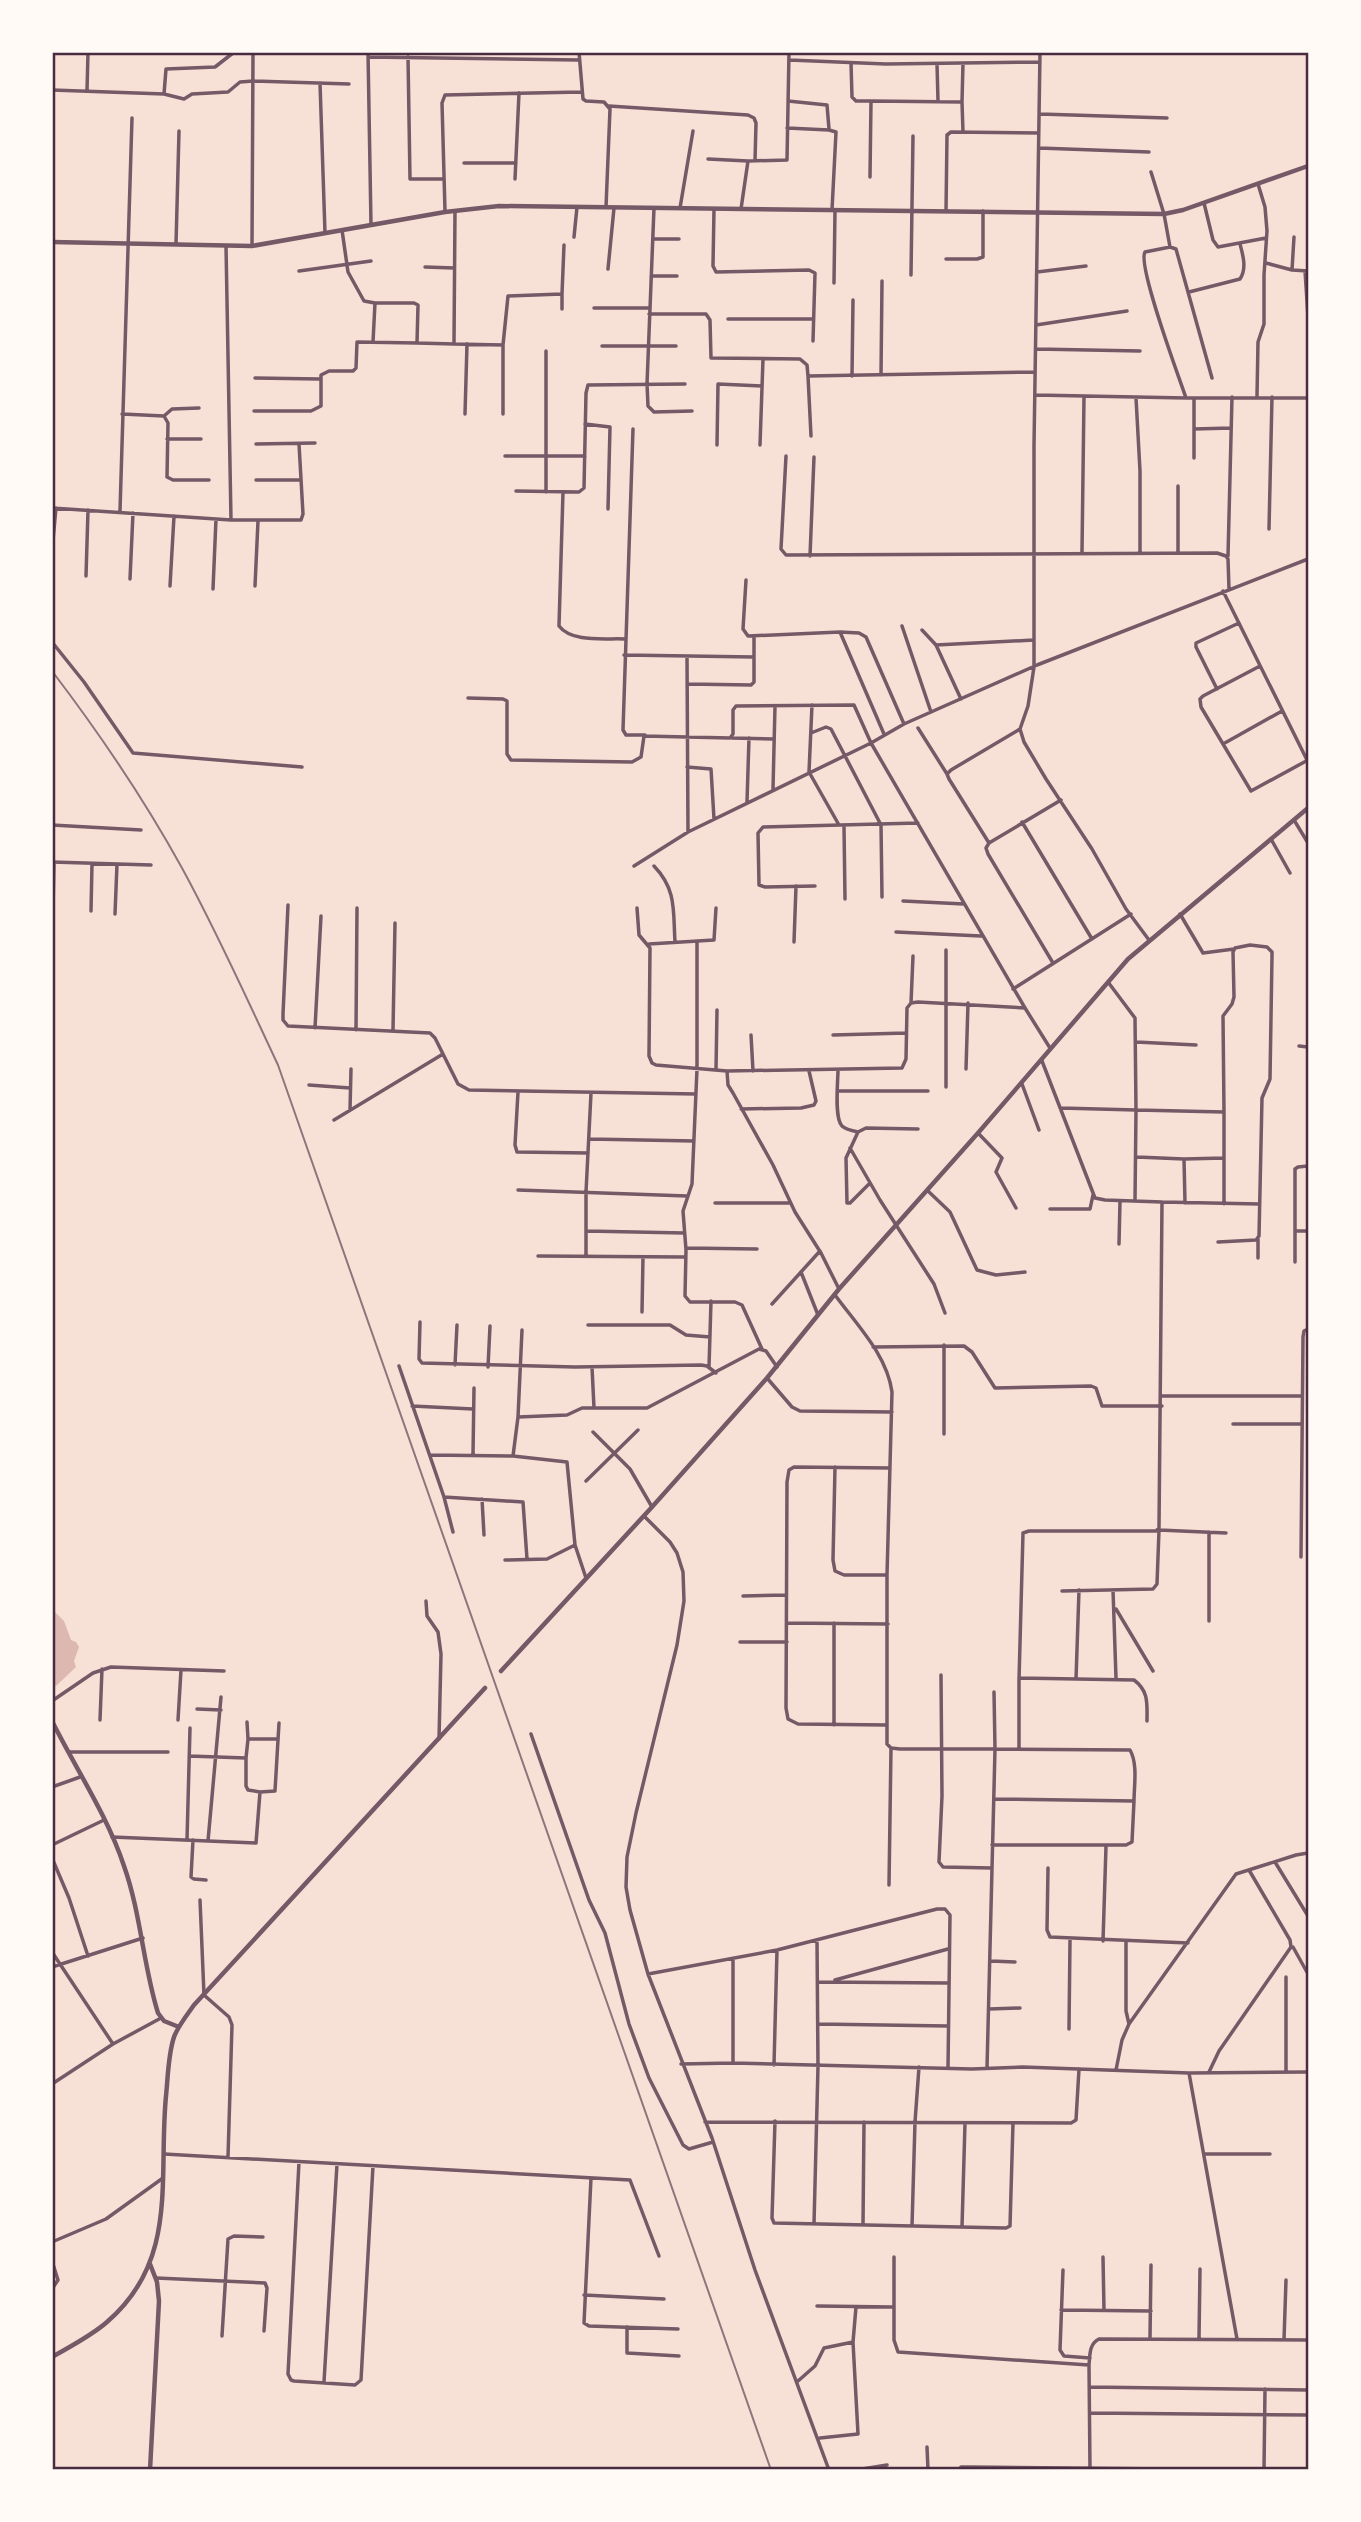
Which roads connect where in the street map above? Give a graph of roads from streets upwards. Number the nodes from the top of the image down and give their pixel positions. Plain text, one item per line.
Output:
1 (88, 52) edge
2 (253, 52) edge
3 (579, 52) edge
4 (789, 52) edge
5 (1040, 52) edge
6 (233, 53) edge
7 (368, 55) edge
8 (408, 57) junction
9 (579, 60) junction
10 (789, 60) junction
11 (1040, 62) junction
12 (851, 63) junction
13 (962, 63) junction
14 (937, 64) junction
15 (253, 81) junction
16 (320, 83) junction
17 (349, 84) dead end
18 (52, 90) edge
19 (87, 92) junction
20 (581, 92) junction
21 (519, 93) junction
22 (164, 94) junction
23 (788, 101) junction
24 (871, 101) junction
25 (938, 101) junction
26 (962, 102) junction
27 (609, 106) junction
28 (1040, 114) junction
29 (132, 118) dead end
30 (1167, 118) dead end
31 (787, 128) junction
32 (829, 130) junction
33 (179, 131) dead end
34 (693, 131) dead end
35 (963, 132) junction
36 (1040, 133) junction
37 (913, 135) dead end
38 (1039, 148) junction
39 (1149, 152) dead end
40 (708, 159) dead end
41 (748, 161) junction
42 (754, 161) junction
43 (464, 163) dead end
44 (516, 163) junction
45 (1308, 166) edge
46 (1151, 172) dead end
47 (870, 177) dead end
48 (444, 179) junction
49 (515, 179) dead end
50 (1258, 184) junction
51 (1204, 203) junction
52 (577, 207) junction
53 (606, 208) junction
54 (614, 208) junction
55 (654, 208) junction
56 (680, 208) junction
57 (714, 209) junction
58 (741, 209) junction
59 (834, 210) junction
60 (455, 211) junction
61 (911, 211) junction
62 (946, 211) junction
63 (983, 211) junction
64 (1039, 211) junction
65 (445, 212) junction
66 (1164, 214) junction
67 (370, 225) junction
68 (342, 230) junction
69 (325, 233) junction
70 (574, 237) dead end
71 (1294, 237) dead end
72 (1266, 238) junction
73 (653, 239) junction
74 (679, 239) dead end
75 (52, 242) edge
76 (127, 244) junction
77 (176, 244) junction
78 (1240, 244) junction
79 (226, 245) junction
80 (565, 245) dead end
81 (253, 246) junction
82 (1170, 247) junction
83 (946, 259) dead end
84 (371, 261) dead end
85 (1266, 262) junction
86 (346, 265) junction
87 (1086, 266) dead end
88 (425, 267) dead end
89 (454, 268) junction
90 (608, 269) dead end
91 (1292, 270) junction
92 (299, 271) dead end
93 (1307, 271) edge
94 (1037, 272) junction
95 (911, 275) dead end
96 (651, 276) junction
97 (677, 276) dead end
98 (882, 281) dead end
99 (834, 283) dead end
100 (1189, 292) junction
101 (562, 294) junction
102 (853, 300) dead end
103 (375, 303) junction
104 (594, 307) dead end
105 (650, 308) junction
106 (562, 309) dead end
107 (1127, 311) dead end
108 (649, 314) junction
109 (1308, 317) edge
110 (729, 319) dead end
111 (813, 319) junction
112 (1036, 325) junction
113 (1308, 333) edge
114 (813, 341) dead end
115 (373, 342) junction
116 (417, 344) junction
117 (454, 344) junction
118 (467, 344) junction
119 (503, 345) junction
120 (602, 346) dead end
121 (649, 346) junction
122 (676, 346) dead end
123 (1036, 349) junction
124 (546, 351) dead end
125 (1140, 351) dead end
126 (762, 359) junction
127 (1035, 372) junction
128 (881, 375) junction
129 (808, 376) junction
130 (852, 376) junction
131 (1212, 378) dead end
132 (255, 379) dead end
133 (319, 379) junction
134 (647, 384) junction
135 (685, 384) dead end
136 (762, 386) junction
137 (1035, 395) junction
138 (1084, 396) junction
139 (1136, 397) junction
140 (1232, 397) junction
141 (1257, 397) junction
142 (1272, 397) junction
143 (1186, 398) junction
144 (1194, 398) junction
145 (1308, 398) edge
146 (199, 408) dead end
147 (254, 411) dead end
148 (692, 411) dead end
149 (122, 414) junction
150 (465, 414) dead end
151 (503, 414) dead end
152 (164, 416) junction
153 (585, 425) junction
154 (1231, 428) junction
155 (633, 429) dead end
156 (1194, 429) junction
157 (811, 436) dead end
158 (167, 439) junction
159 (201, 439) dead end
160 (315, 443) dead end
161 (256, 444) dead end
162 (299, 444) junction
163 (717, 445) dead end
164 (760, 445) dead end
165 (546, 455) junction
166 (505, 456) dead end
167 (584, 456) junction
168 (786, 456) dead end
169 (814, 457) dead end
170 (1194, 458) dead end
171 (257, 480) dead end
172 (301, 480) junction
173 (209, 481) dead end
174 (1178, 486) dead end
175 (516, 491) dead end
176 (546, 492) junction
177 (563, 492) junction
178 (54, 508) edge
179 (608, 509) dead end
180 (89, 510) junction
181 (120, 511) junction
182 (133, 513) junction
183 (174, 516) junction
184 (216, 519) junction
185 (231, 520) junction
186 (258, 521) junction
187 (1269, 529) dead end
188 (52, 551) edge
189 (1082, 552) junction
190 (1178, 552) junction
191 (1035, 553) junction
192 (1140, 553) junction
193 (810, 556) junction
194 (1228, 559) junction
195 (1308, 559) edge
196 (86, 576) dead end
197 (130, 579) dead end
198 (746, 580) dead end
199 (170, 586) dead end
200 (255, 586) dead end
201 (213, 589) dead end
202 (1229, 589) junction
203 (1223, 591) junction
204 (1239, 623) junction
205 (902, 626) dead end
206 (922, 630) dead end
207 (841, 632) junction
208 (754, 637) junction
209 (625, 639) junction
210 (1034, 640) junction
211 (52, 642) edge
212 (936, 645) junction
213 (624, 655) junction
214 (687, 656) junction
215 (754, 657) junction
216 (1260, 666) junction
217 (1034, 667) junction
218 (687, 684) junction
219 (1217, 689) junction
220 (468, 698) dead end
221 (961, 699) junction
222 (812, 705) junction
223 (775, 706) junction
224 (1282, 711) junction
225 (931, 712) junction
226 (904, 723) junction
227 (918, 728) dead end
228 (1020, 729) junction
229 (811, 733) junction
230 (884, 734) junction
231 (647, 735) junction
232 (686, 737) junction
233 (730, 738) junction
234 (749, 738) junction
235 (774, 739) junction
236 (871, 743) junction
237 (1223, 744) junction
238 (844, 756) junction
239 (1308, 761) edge
240 (302, 767) dead end
241 (687, 767) junction
242 (809, 772) junction
243 (947, 774) junction
244 (773, 789) junction
245 (1061, 800) junction
246 (747, 802) junction
247 (1308, 808) edge
248 (715, 819) junction
249 (1294, 820) junction
250 (1022, 822) junction
251 (918, 823) junction
252 (52, 825) edge
253 (881, 825) junction
254 (842, 826) junction
255 (141, 830) dead end
256 (688, 832) junction
257 (1271, 839) junction
258 (989, 843) junction
259 (1308, 843) edge
260 (53, 862) edge
261 (92, 863) junction
262 (117, 864) junction
263 (151, 865) dead end
264 (634, 866) dead end
265 (654, 866) dead end
266 (1290, 873) dead end
267 (796, 886) junction
268 (815, 886) dead end
269 (882, 897) dead end
270 (845, 899) dead end
271 (903, 901) dead end
272 (964, 904) junction
273 (288, 905) dead end
274 (53, 908) edge
275 (358, 908) dead end
276 (637, 908) dead end
277 (716, 908) dead end
278 (91, 911) dead end
279 (115, 914) dead end
280 (1131, 914) junction
281 (1180, 914) junction
282 (321, 916) dead end
283 (395, 923) dead end
284 (896, 932) dead end
285 (981, 936) junction
286 (1092, 939) junction
287 (1149, 940) junction
288 (697, 942) junction
289 (794, 942) dead end
290 (675, 943) junction
291 (649, 944) junction
292 (1234, 949) junction
293 (946, 950) dead end
294 (913, 956) dead end
295 (1054, 963) junction
296 (1108, 982) junction
297 (1013, 989) junction
298 (911, 1003) junction
299 (946, 1003) junction
300 (968, 1003) junction
301 (1025, 1008) junction
302 (717, 1010) dead end
303 (315, 1028) junction
304 (356, 1030) junction
305 (393, 1030) junction
306 (906, 1033) junction
307 (751, 1035) dead end
308 (833, 1035) dead end
309 (1136, 1042) junction
310 (1196, 1045) dead end
311 (1299, 1046) dead end
312 (1308, 1046) edge
313 (1052, 1050) junction
314 (443, 1054) junction
315 (1042, 1060) junction
316 (351, 1069) dead end
317 (697, 1069) junction
318 (838, 1069) junction
319 (966, 1069) dead end
320 (716, 1070) junction
321 (809, 1070) junction
322 (727, 1071) junction
323 (752, 1071) junction
324 (1022, 1084) junction
325 (309, 1085) dead end
326 (946, 1087) dead end
327 (350, 1088) junction
328 (838, 1091) junction
329 (928, 1091) dead end
330 (518, 1092) junction
331 (591, 1093) junction
332 (696, 1094) junction
333 (1060, 1108) junction
334 (741, 1109) junction
335 (350, 1110) junction
336 (1136, 1110) junction
337 (1224, 1112) junction
338 (334, 1120) dead end
339 (918, 1129) dead end
340 (1039, 1130) dead end
341 (858, 1132) junction
342 (978, 1133) junction
343 (589, 1139) junction
344 (694, 1141) junction
345 (850, 1148) junction
346 (588, 1153) junction
347 (1137, 1157) junction
348 (1224, 1158) junction
349 (1184, 1159) junction
350 (1308, 1166) edge
351 (870, 1184) junction
352 (518, 1190) dead end
353 (928, 1191) junction
354 (586, 1192) junction
355 (1093, 1195) junction
356 (687, 1196) junction
357 (1120, 1201) junction
358 (1135, 1201) junction
359 (1162, 1202) junction
360 (715, 1203) dead end
361 (791, 1203) junction
362 (1185, 1203) junction
363 (1224, 1204) junction
364 (1259, 1204) junction
365 (1016, 1208) dead end
366 (1050, 1209) dead end
367 (897, 1227) junction
368 (586, 1231) junction
369 (1296, 1231) junction
370 (1308, 1231) edge
371 (684, 1233) junction
372 (1258, 1239) junction
373 (1218, 1242) dead end
374 (1119, 1244) dead end
375 (685, 1248) junction
376 (757, 1249) dead end
377 (820, 1251) junction
378 (538, 1256) dead end
379 (586, 1256) junction
380 (643, 1257) junction
381 (685, 1257) junction
382 (1258, 1258) dead end
383 (1295, 1262) dead end
384 (801, 1272) junction
385 (1025, 1272) dead end
386 (839, 1289) junction
387 (835, 1295) junction
388 (711, 1301) junction
389 (772, 1304) dead end
390 (642, 1312) dead end
391 (945, 1313) dead end
392 (818, 1315) junction
393 (420, 1322) dead end
394 (457, 1325) dead end
395 (588, 1325) dead end
396 (491, 1326) dead end
397 (1308, 1329) edge
398 (522, 1330) dead end
399 (710, 1337) junction
400 (944, 1346) junction
401 (873, 1347) junction
402 (762, 1349) junction
403 (399, 1366) dead end
404 (455, 1366) junction
405 (488, 1367) junction
406 (520, 1367) junction
407 (592, 1367) junction
408 (709, 1367) junction
409 (777, 1367) junction
410 (716, 1373) junction
411 (767, 1378) junction
412 (474, 1388) dead end
413 (1162, 1396) junction
414 (1302, 1396) junction
415 (412, 1406) junction
416 (1162, 1406) junction
417 (594, 1408) junction
418 (473, 1409) junction
419 (892, 1412) junction
420 (518, 1416) junction
421 (1233, 1424) dead end
422 (1303, 1424) junction
423 (638, 1430) dead end
424 (593, 1432) dead end
425 (944, 1434) dead end
426 (614, 1452) junction
427 (430, 1455) junction
428 (473, 1455) junction
429 (513, 1456) junction
430 (835, 1467) junction
431 (890, 1468) junction
432 (586, 1481) dead end
433 (444, 1497) junction
434 (482, 1499) junction
435 (652, 1507) junction
436 (644, 1516) junction
437 (1159, 1530) junction
438 (453, 1532) dead end
439 (1209, 1532) junction
440 (1226, 1533) dead end
441 (484, 1535) dead end
442 (575, 1545) junction
443 (1301, 1557) dead end
444 (527, 1559) junction
445 (505, 1560) dead end
446 (887, 1575) junction
447 (586, 1578) junction
448 (1079, 1590) junction
449 (1113, 1590) junction
450 (1062, 1591) dead end
451 (786, 1595) junction
452 (743, 1596) dead end
453 (426, 1601) dead end
454 (1115, 1607) junction
455 (834, 1622) junction
456 (1209, 1622) dead end
457 (787, 1623) junction
458 (888, 1624) junction
459 (740, 1642) dead end
460 (787, 1642) junction
461 (102, 1669) junction
462 (181, 1670) junction
463 (224, 1671) dead end
464 (501, 1671) dead end
465 (1153, 1671) dead end
466 (941, 1675) dead end
467 (1019, 1678) junction
468 (1076, 1679) junction
469 (1116, 1679) junction
470 (485, 1688) dead end
471 (994, 1692) dead end
472 (221, 1698) dead end
473 (52, 1701) edge
474 (197, 1709) dead end
475 (221, 1710) junction
476 (100, 1720) dead end
477 (178, 1720) dead end
478 (52, 1721) edge
479 (1147, 1721) dead end
480 (247, 1722) dead end
481 (279, 1723) dead end
482 (834, 1725) junction
483 (887, 1725) junction
484 (190, 1728) dead end
485 (531, 1734) dead end
486 (248, 1739) junction
487 (277, 1739) junction
488 (439, 1740) junction
489 (891, 1748) junction
490 (1019, 1748) junction
491 (943, 1749) junction
492 (995, 1749) junction
493 (68, 1752) junction
494 (168, 1752) dead end
495 (189, 1756) junction
496 (217, 1757) junction
497 (246, 1758) junction
498 (80, 1777) junction
499 (52, 1787) edge
500 (260, 1792) junction
501 (994, 1799) junction
502 (1133, 1801) junction
503 (104, 1819) junction
504 (112, 1837) junction
505 (187, 1840) junction
506 (193, 1840) junction
507 (208, 1841) junction
508 (52, 1844) edge
509 (992, 1845) junction
510 (1106, 1846) junction
511 (1308, 1853) edge
512 (52, 1858) edge
513 (1275, 1863) junction
514 (992, 1868) junction
515 (1048, 1868) dead end
516 (1249, 1870) junction
517 (206, 1880) dead end
518 (889, 1885) dead end
519 (200, 1900) dead end
520 (1308, 1916) edge
521 (143, 1938) junction
522 (817, 1940) junction
523 (1070, 1940) junction
524 (1103, 1941) junction
525 (1126, 1941) junction
526 (1188, 1943) junction
527 (1292, 1945) junction
528 (948, 1949) junction
529 (778, 1950) junction
530 (52, 1952) edge
531 (88, 1955) junction
532 (733, 1959) junction
533 (991, 1961) junction
534 (1015, 1962) dead end
535 (60, 1965) junction
536 (52, 1967) edge
537 (1308, 1973) edge
538 (648, 1974) junction
539 (1286, 1977) dead end
540 (818, 1982) junction
541 (830, 1982) junction
542 (948, 1983) junction
543 (204, 1995) junction
544 (1020, 2008) dead end
545 (989, 2009) junction
546 (161, 2018) junction
547 (818, 2024) junction
548 (1129, 2024) junction
549 (948, 2026) junction
550 (179, 2027) junction
551 (1069, 2029) dead end
552 (113, 2044) junction
553 (733, 2063) junction
554 (681, 2064) junction
555 (774, 2065) junction
556 (818, 2066) junction
557 (919, 2067) junction
558 (948, 2068) junction
559 (987, 2068) junction
560 (1079, 2069) junction
561 (1116, 2070) junction
562 (1209, 2072) junction
563 (1286, 2072) junction
564 (1308, 2072) edge
565 (1189, 2073) junction
566 (52, 2084) edge
567 (775, 2121) junction
568 (815, 2121) junction
569 (705, 2122) junction
570 (864, 2122) junction
571 (915, 2122) junction
572 (965, 2123) junction
573 (1013, 2123) junction
574 (713, 2142) junction
575 (164, 2154) junction
576 (1205, 2154) junction
577 (1270, 2154) dead end
578 (228, 2157) junction
579 (299, 2162) junction
580 (337, 2164) junction
581 (373, 2166) junction
582 (163, 2178) junction
583 (591, 2178) junction
584 (814, 2224) junction
585 (863, 2225) junction
586 (912, 2226) junction
587 (961, 2227) junction
588 (263, 2237) dead end
589 (52, 2242) edge
590 (659, 2256) dead end
591 (894, 2257) dead end
592 (1103, 2257) dead end
593 (52, 2261) edge
594 (150, 2264) junction
595 (1151, 2265) dead end
596 (1200, 2269) dead end
597 (54, 2270) edge
598 (1063, 2270) dead end
599 (156, 2278) junction
600 (1286, 2280) dead end
601 (225, 2281) junction
602 (52, 2289) edge
603 (584, 2295) junction
604 (664, 2299) dead end
605 (817, 2306) dead end
606 (856, 2307) junction
607 (893, 2307) junction
608 (1061, 2310) junction
609 (1104, 2310) junction
610 (1151, 2311) junction
611 (626, 2327) junction
612 (678, 2329) dead end
613 (264, 2331) dead end
614 (222, 2336) dead end
615 (1150, 2339) junction
616 (1199, 2339) junction
617 (1237, 2339) junction
618 (1284, 2340) junction
619 (1308, 2340) edge
620 (853, 2342) junction
621 (678, 2356) dead end
622 (52, 2357) edge
623 (1090, 2358) junction
624 (1089, 2365) junction
625 (798, 2381) junction
626 (324, 2383) junction
627 (1090, 2387) junction
628 (1265, 2389) junction
629 (1308, 2390) edge
630 (1090, 2413) junction
631 (1265, 2415) junction
632 (1308, 2415) edge
633 (819, 2438) junction
634 (927, 2447) dead end
635 (887, 2465) dead end
636 (1090, 2468) edge
637 (150, 2469) edge
638 (829, 2469) edge
639 (856, 2469) edge
640 (928, 2469) edge
641 (959, 2469) edge
642 (1264, 2469) edge
643 (1271, 2469) edge

1 - 19 street
2 - 15 street
3 - 9 street
4 - 10 street
5 - 11 street
6 - 22 street
7 - 8 street
7 - 67 street
8 - 9 street
8 - 48 street
9 - 20 street
10 - 12 street
10 - 23 street
11 - 13 street
11 - 28 street
12 - 14 street
12 - 24 street
13 - 14 street
13 - 26 street
14 - 25 street
15 - 16 street
15 - 22 street
15 - 81 street
16 - 17 street
16 - 69 street
18 - 19 street
19 - 22 street
20 - 21 street
20 - 27 street
21 - 44 street
21 - 48 street
23 - 31 street
23 - 32 street
24 - 25 street
24 - 47 street
25 - 26 street
26 - 35 street
27 - 42 street
27 - 53 street
28 - 30 street
28 - 36 street
29 - 76 street
31 - 32 street
31 - 42 street
32 - 59 street
33 - 77 street
34 - 56 street
35 - 36 street
35 - 62 street
36 - 38 street
37 - 61 street
38 - 39 street
38 - 64 street
40 - 41 street
41 - 42 street
41 - 58 street
43 - 44 street
44 - 49 street
45 - 50 street
46 - 66 street
48 - 65 street
50 - 51 street
50 - 72 street
51 - 66 street
51 - 78 street
52 - 53 street
52 - 60 street
52 - 70 street
53 - 54 street
54 - 55 street
54 - 90 street
55 - 56 street
55 - 73 street
56 - 57 street
57 - 58 street
57 - 111 street
58 - 59 street
59 - 61 street
59 - 99 street
60 - 65 street
60 - 89 street
61 - 62 street
61 - 95 street
62 - 63 street
63 - 64 street
63 - 83 street
64 - 66 street
64 - 94 street
65 - 67 street
66 - 82 street
67 - 68 street
68 - 69 street
68 - 86 street
69 - 81 street
71 - 91 street
72 - 78 street
72 - 85 street
73 - 74 street
73 - 96 street
75 - 76 street
76 - 77 street
76 - 149 street
77 - 79 street
78 - 100 street
79 - 81 street
79 - 185 street
80 - 101 street
82 - 100 street
82 - 143 street
84 - 86 street
85 - 91 street
85 - 141 street
86 - 92 street
86 - 103 street
87 - 94 street
88 - 89 street
89 - 117 street
91 - 93 street
93 - 109 street
94 - 112 street
96 - 97 street
96 - 105 street
98 - 128 street
100 - 131 street
101 - 106 street
101 - 119 street
102 - 130 street
103 - 115 street
103 - 116 street
104 - 105 street
105 - 108 street
107 - 112 street
108 - 121 street
108 - 126 street
109 - 113 street
110 - 111 street
111 - 114 street
112 - 123 street
115 - 116 street
115 - 133 street
116 - 117 street
117 - 118 street
118 - 119 street
118 - 150 street
119 - 151 street
120 - 121 street
121 - 122 street
121 - 134 street
123 - 125 street
123 - 127 street
124 - 165 street
126 - 129 street
126 - 136 street
127 - 128 street
127 - 137 street
128 - 130 street
129 - 130 street
129 - 157 street
132 - 133 street
133 - 147 street
134 - 135 street
134 - 148 street
134 - 153 street
136 - 163 street
136 - 164 street
137 - 138 street
137 - 191 street
138 - 139 street
138 - 189 street
139 - 143 street
139 - 192 street
140 - 141 street
140 - 144 street
140 - 154 street
141 - 142 street
142 - 145 street
142 - 187 street
143 - 144 street
144 - 156 street
146 - 152 street
149 - 152 street
149 - 181 street
152 - 158 street
153 - 167 street
153 - 179 street
154 - 156 street
154 - 194 street
155 - 209 street
156 - 170 street
158 - 159 street
158 - 173 street
160 - 162 street
161 - 162 street
162 - 172 street
165 - 166 street
165 - 167 street
165 - 176 street
167 - 177 street
168 - 193 street
169 - 193 street
171 - 172 street
172 - 186 street
174 - 190 street
175 - 176 street
176 - 177 street
177 - 209 street
178 - 180 street
178 - 188 street
180 - 181 street
180 - 196 street
181 - 182 street
182 - 183 street
182 - 197 street
183 - 184 street
183 - 199 street
184 - 185 street
184 - 201 street
185 - 186 street
186 - 200 street
189 - 191 street
189 - 192 street
190 - 192 street
190 - 194 street
191 - 193 street
191 - 210 street
194 - 202 street
195 - 202 street
198 - 208 street
202 - 203 street
203 - 204 street
203 - 217 street
204 - 216 street
204 - 219 street
205 - 225 street
206 - 212 street
207 - 208 street
207 - 226 street
207 - 230 street
208 - 215 street
209 - 213 street
210 - 212 street
210 - 217 street
211 - 240 street
212 - 221 street
213 - 214 street
213 - 231 street
214 - 215 street
214 - 218 street
215 - 218 street
216 - 219 street
216 - 224 street
217 - 221 street
217 - 228 street
218 - 232 street
219 - 237 street
220 - 231 street
221 - 225 street
222 - 223 street
222 - 229 street
222 - 236 street
223 - 233 street
223 - 235 street
224 - 237 street
224 - 239 street
225 - 226 street
226 - 230 street
227 - 243 street
228 - 243 street
228 - 245 street
229 - 238 street
229 - 242 street
230 - 236 street
231 - 232 street
232 - 233 street
232 - 241 street
233 - 234 street
234 - 235 street
234 - 246 street
235 - 244 street
236 - 238 street
236 - 251 street
237 - 239 street
238 - 242 street
238 - 253 street
241 - 248 street
241 - 256 street
242 - 244 street
242 - 254 street
243 - 258 street
244 - 246 street
245 - 250 street
245 - 280 street
246 - 248 street
247 - 249 street
248 - 256 street
249 - 257 street
249 - 259 street
250 - 258 street
250 - 286 street
251 - 253 street
251 - 272 street
252 - 255 street
253 - 254 street
253 - 269 street
254 - 267 street
254 - 270 street
256 - 264 street
257 - 266 street
257 - 281 street
258 - 295 street
260 - 261 street
260 - 274 street
261 - 262 street
261 - 278 street
262 - 263 street
262 - 279 street
265 - 290 street
267 - 268 street
267 - 289 street
271 - 272 street
272 - 285 street
273 - 303 street
275 - 304 street
276 - 291 street
277 - 288 street
280 - 286 street
280 - 287 street
281 - 287 street
281 - 292 street
282 - 303 street
283 - 305 street
284 - 285 street
285 - 297 street
286 - 295 street
287 - 296 street
288 - 290 street
288 - 317 street
290 - 291 street
291 - 317 street
292 - 337 street
292 - 364 street
293 - 299 street
294 - 298 street
295 - 297 street
296 - 309 street
296 - 313 street
297 - 301 street
298 - 299 street
298 - 306 street
299 - 300 street
299 - 326 street
300 - 301 street
300 - 319 street
301 - 313 street
302 - 320 street
303 - 304 street
304 - 305 street
305 - 314 street
306 - 308 street
306 - 318 street
307 - 323 street
309 - 310 street
309 - 336 street
311 - 312 street
313 - 315 street
314 - 330 street
314 - 335 street
315 - 324 street
315 - 333 street
316 - 327 street
317 - 320 street
317 - 332 street
318 - 321 street
318 - 328 street
320 - 322 street
321 - 323 street
321 - 334 street
322 - 323 street
322 - 334 street
324 - 340 street
324 - 342 street
325 - 327 street
327 - 335 street
328 - 329 street
328 - 341 street
330 - 331 street
330 - 346 street
331 - 332 street
331 - 343 street
332 - 344 street
333 - 336 street
333 - 355 street
334 - 361 street
335 - 338 street
336 - 337 street
336 - 347 street
337 - 348 street
339 - 341 street
341 - 345 street
342 - 353 street
342 - 365 street
343 - 344 street
343 - 346 street
344 - 356 street
345 - 351 street
345 - 351 street
346 - 354 street
347 - 349 street
347 - 358 street
348 - 349 street
348 - 363 street
349 - 362 street
350 - 369 street
351 - 367 street
352 - 354 street
353 - 367 street
353 - 385 street
354 - 356 street
354 - 368 street
355 - 357 street
355 - 366 street
356 - 371 street
357 - 358 street
357 - 374 street
358 - 359 street
359 - 362 street
359 - 413 street
360 - 361 street
361 - 377 street
362 - 363 street
363 - 364 street
364 - 372 street
367 - 386 street
367 - 391 street
368 - 371 street
368 - 379 street
369 - 370 street
369 - 383 street
371 - 375 street
372 - 373 street
372 - 382 street
375 - 376 street
375 - 381 street
377 - 384 street
377 - 386 street
378 - 379 street
379 - 380 street
380 - 381 street
380 - 390 street
381 - 388 street
384 - 389 street
384 - 392 street
386 - 387 street
387 - 392 street
387 - 401 street
388 - 399 street
388 - 402 street
392 - 409 street
393 - 404 street
394 - 404 street
395 - 399 street
396 - 405 street
397 - 414 street
398 - 406 street
399 - 408 street
400 - 401 street
400 - 416 street
400 - 425 street
401 - 419 street
402 - 409 street
402 - 410 street
403 - 415 street
404 - 405 street
405 - 406 street
406 - 407 street
406 - 420 street
407 - 408 street
407 - 417 street
408 - 410 street
409 - 411 street
410 - 417 street
411 - 419 street
411 - 435 street
412 - 418 street
413 - 414 street
413 - 416 street
414 - 422 street
415 - 418 street
415 - 427 street
416 - 437 street
417 - 420 street
418 - 428 street
419 - 431 street
420 - 429 street
421 - 422 street
422 - 443 street
423 - 426 street
424 - 426 street
426 - 432 street
426 - 435 street
427 - 428 street
427 - 433 street
428 - 429 street
429 - 442 street
430 - 431 street
430 - 446 street
430 - 451 street
431 - 446 street
433 - 434 street
433 - 438 street
434 - 441 street
434 - 444 street
435 - 436 street
436 - 447 street
436 - 538 street
437 - 439 street
437 - 449 street
437 - 467 street
439 - 440 street
439 - 456 street
442 - 444 street
442 - 447 street
444 - 445 street
446 - 458 street
447 - 464 street
448 - 449 street
448 - 450 street
448 - 468 street
449 - 454 street
451 - 452 street
451 - 457 street
453 - 488 street
454 - 465 street
454 - 469 street
455 - 457 street
455 - 458 street
455 - 482 street
457 - 460 street
458 - 483 street
459 - 460 street
460 - 482 street
461 - 462 street
461 - 473 street
461 - 476 street
462 - 463 street
462 - 477 street
466 - 491 street
467 - 468 street
467 - 490 street
468 - 469 street
469 - 479 street
470 - 488 street
471 - 492 street
472 - 475 street
474 - 475 street
475 - 496 street
478 - 493 street
480 - 486 street
481 - 487 street
482 - 483 street
483 - 489 street
484 - 495 street
485 - 574 street
486 - 487 street
486 - 497 street
487 - 500 street
488 - 543 street
489 - 491 street
489 - 518 street
490 - 492 street
490 - 502 street
491 - 492 street
491 - 514 street
492 - 501 street
493 - 494 street
493 - 498 street
495 - 496 street
495 - 505 street
496 - 497 street
496 - 507 street
497 - 500 street
498 - 499 street
498 - 503 street
500 - 507 street
501 - 502 street
501 - 509 street
502 - 510 street
503 - 504 street
503 - 508 street
504 - 505 street
504 - 521 street
505 - 506 street
506 - 507 street
506 - 517 street
509 - 510 street
509 - 514 street
510 - 524 street
511 - 513 street
512 - 531 street
513 - 516 street
513 - 520 street
514 - 533 street
515 - 523 street
516 - 526 street
516 - 527 street
519 - 543 street
521 - 531 street
521 - 546 street
522 - 528 street
522 - 529 street
522 - 540 street
523 - 524 street
523 - 551 street
524 - 525 street
525 - 526 street
525 - 548 street
526 - 548 street
527 - 537 street
527 - 562 street
528 - 541 street
528 - 542 street
529 - 532 street
529 - 555 street
530 - 535 street
531 - 535 street
532 - 538 street
532 - 553 street
533 - 534 street
533 - 545 street
535 - 536 street
535 - 552 street
538 - 554 street
539 - 563 street
540 - 541 street
540 - 547 street
541 - 542 street
542 - 549 street
543 - 550 street
543 - 578 street
544 - 545 street
545 - 559 street
546 - 550 street
546 - 552 street
547 - 549 street
547 - 556 street
548 - 561 street
549 - 558 street
550 - 575 street
552 - 566 street
553 - 554 street
553 - 555 street
554 - 569 street
555 - 556 street
556 - 557 street
556 - 568 street
557 - 558 street
557 - 571 street
558 - 559 street
559 - 560 street
560 - 561 street
560 - 573 street
561 - 565 street
562 - 563 street
562 - 565 street
563 - 564 street
565 - 576 street
567 - 568 street
567 - 569 street
567 - 584 street
568 - 570 street
568 - 584 street
569 - 574 street
570 - 571 street
570 - 585 street
571 - 572 street
571 - 586 street
572 - 573 street
572 - 587 street
573 - 587 street
574 - 625 street
575 - 578 street
575 - 582 street
576 - 577 street
576 - 617 street
578 - 579 street
579 - 580 street
579 - 626 street
580 - 581 street
580 - 626 street
581 - 583 street
581 - 626 street
582 - 589 street
582 - 594 street
583 - 590 street
583 - 603 street
584 - 585 street
585 - 586 street
586 - 587 street
588 - 601 street
591 - 607 street
592 - 609 street
593 - 597 street
594 - 599 street
594 - 622 street
595 - 610 street
596 - 616 street
597 - 602 street
598 - 608 street
599 - 601 street
599 - 637 street
600 - 618 street
601 - 613 street
601 - 614 street
603 - 604 street
603 - 611 street
605 - 606 street
606 - 607 street
606 - 620 street
607 - 624 street
608 - 609 street
608 - 623 street
609 - 610 street
610 - 615 street
611 - 612 street
611 - 621 street
615 - 616 street
615 - 623 street
616 - 617 street
617 - 618 street
618 - 619 street
620 - 625 street
620 - 633 street
623 - 624 street
624 - 627 street
625 - 633 street
627 - 628 street
627 - 630 street
628 - 629 street
628 - 631 street
630 - 631 street
630 - 636 street
631 - 632 street
631 - 642 street
633 - 638 street
634 - 640 street
635 - 639 street
636 - 641 street
636 - 642 street
642 - 643 street

